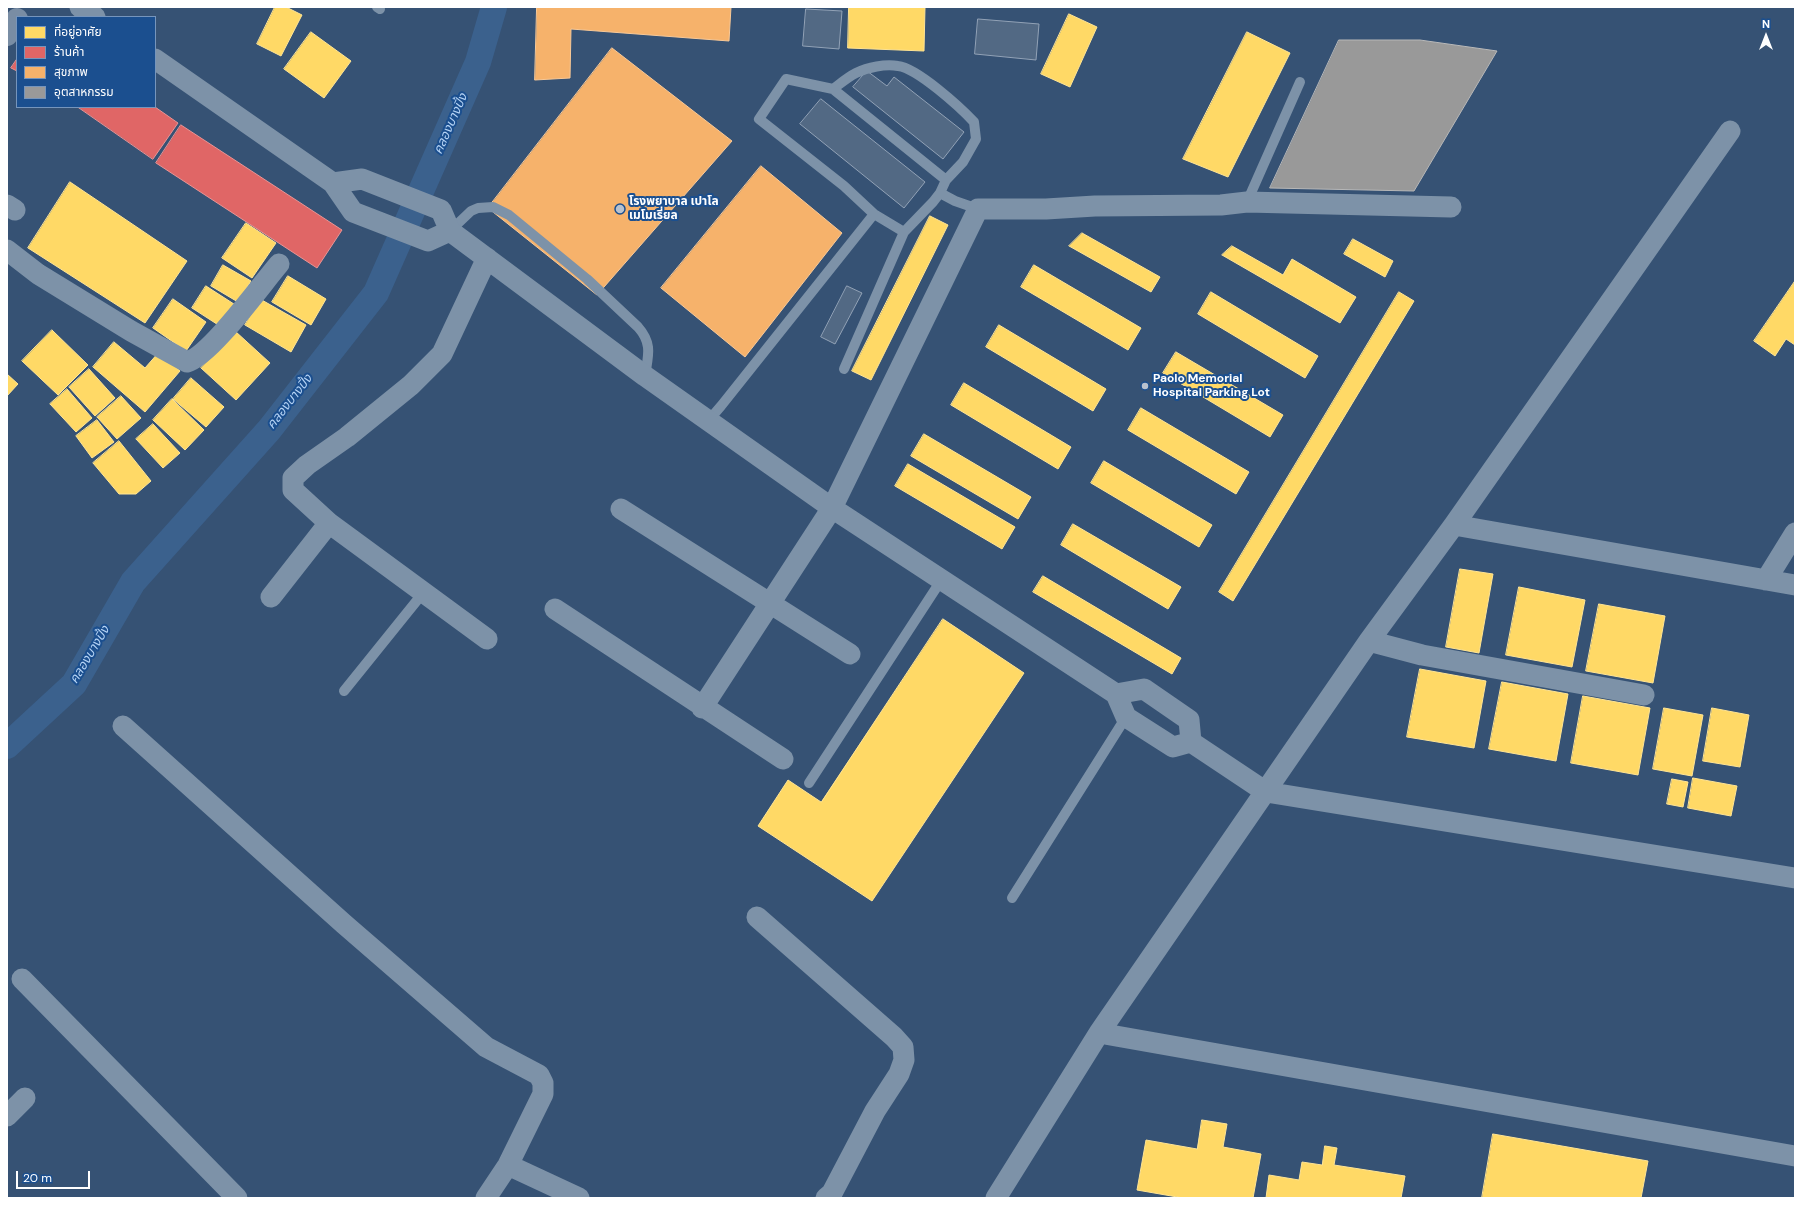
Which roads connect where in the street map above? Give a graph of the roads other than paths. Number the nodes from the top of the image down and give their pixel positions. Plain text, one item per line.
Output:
1 (23, 7) edge
2 (80, 7) edge
3 (18, 16) edge
4 (94, 16) edge
5 (16, 20) edge
6 (7, 34) edge
7 (156, 60) edge
8 (1300, 82) dead end
9 (833, 88) junction
10 (1730, 130) dead end
11 (946, 180) junction
12 (333, 183) junction
13 (940, 192) junction
14 (1246, 202) junction
15 (1451, 207) dead end
16 (978, 209) junction
17 (874, 214) junction
18 (450, 231) junction
19 (904, 232) junction
20 (7, 250) edge
21 (487, 258) junction
22 (279, 264) dead end
23 (844, 369) dead end
24 (645, 376) junction
25 (709, 420) junction
26 (832, 508) junction
27 (621, 509) dead end
28 (329, 523) junction
29 (1454, 525) junction
30 (1795, 533) edge
31 (942, 579) junction
32 (1766, 580) junction
33 (1795, 585) edge
34 (423, 593) junction
35 (271, 597) dead end
36 (769, 604) junction
37 (555, 609) dead end
38 (487, 639) dead end
39 (1369, 641) junction
40 (850, 654) dead end
41 (344, 691) dead end
42 (1116, 694) junction
43 (1644, 695) dead end
44 (702, 708) junction
45 (1126, 718) junction
46 (123, 726) dead end
47 (1192, 742) junction
48 (782, 760) dead end
49 (809, 783) dead end
50 (1266, 792) junction
51 (1795, 878) edge
52 (1012, 898) dead end
53 (757, 917) dead end
54 (22, 979) dead end
55 (1099, 1033) junction
56 (25, 1098) dead end
57 (7, 1116) edge
58 (1795, 1156) edge
59 (508, 1165) junction
60 (237, 1198) edge
61 (486, 1198) edge
62 (579, 1198) edge
63 (826, 1198) edge
64 (996, 1198) edge

1 - 3 street
2 - 4 street
5 - 6 street
7 - 12 street
8 - 14 lane
9 - 11 lane
9 - 11 lane
9 - 17 lane
10 - 29 street
11 - 13 lane
12 - 18 street
12 - 18 street
13 - 16 lane
13 - 19 lane
14 - 15 street
14 - 16 street
16 - 26 street
17 - 19 lane
17 - 25 lane
18 - 21 street
18 - 24 lane
19 - 23 lane
20 - 22 street
21 - 24 street
21 - 28 street
24 - 25 street
25 - 26 street
26 - 31 street
26 - 36 street
27 - 36 street
28 - 34 street
28 - 35 street
29 - 32 street
29 - 39 street
30 - 32 street
31 - 42 street
31 - 49 lane
32 - 33 street
34 - 38 street
34 - 41 lane
36 - 40 street
36 - 44 street
37 - 44 street
39 - 43 street
39 - 50 street
42 - 45 street
42 - 47 street
44 - 48 street
45 - 47 street
45 - 52 lane
46 - 59 street
47 - 50 street
50 - 51 street
50 - 55 street
53 - 63 street
54 - 60 street
55 - 58 street
55 - 64 street
56 - 57 street
59 - 61 street
59 - 62 street

